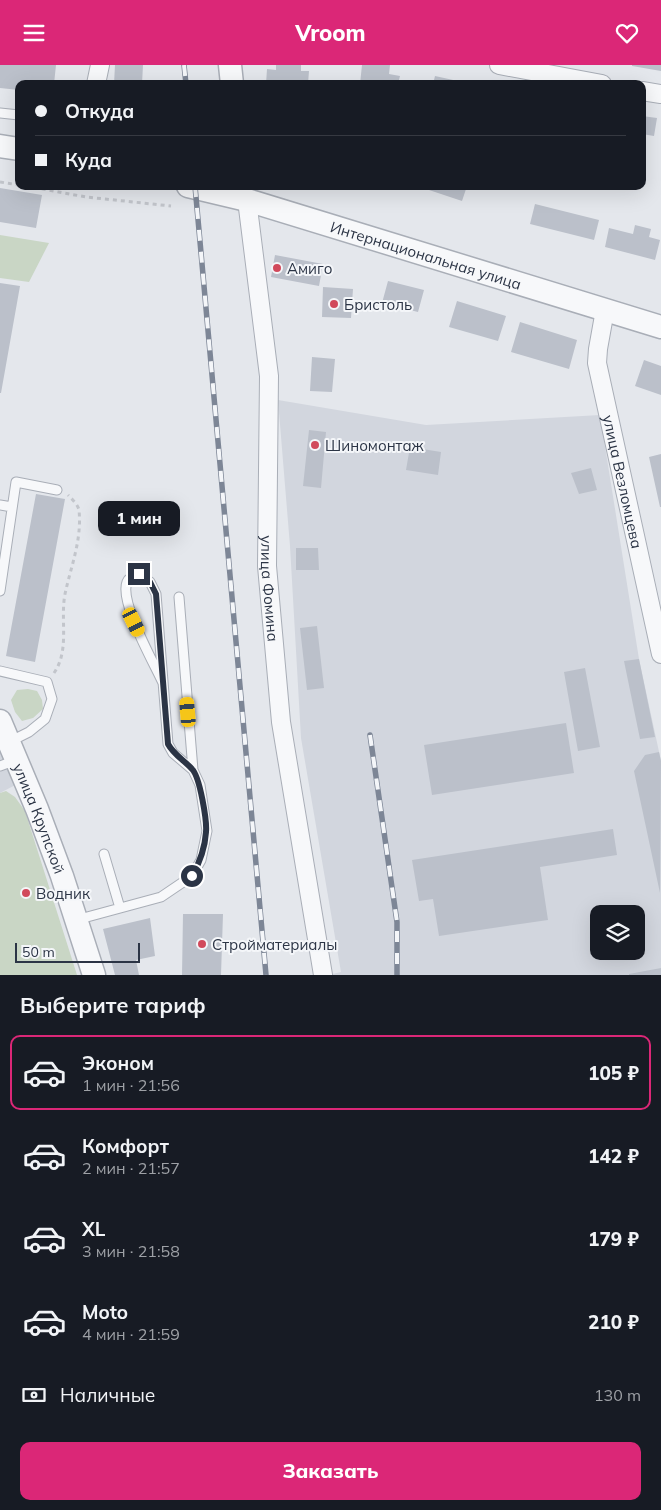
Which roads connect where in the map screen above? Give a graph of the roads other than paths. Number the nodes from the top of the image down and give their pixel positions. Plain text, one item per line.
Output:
1 (100, 65) edge
2 (230, 65) edge
3 (499, 65) edge
4 (97, 80) edge
5 (232, 80) edge
6 (580, 80) edge
7 (646, 92) edge
8 (661, 94) edge
9 (0, 113) edge
10 (15, 115) edge
11 (0, 146) edge
12 (15, 148) edge
13 (221, 190) edge
14 (246, 193) edge
15 (605, 310) junction
16 (661, 327) edge
17 (57, 489) road end
18 (0, 505) edge
19 (12, 507) junction
20 (0, 591) edge
21 (179, 597) dead end
22 (661, 654) edge
23 (0, 671) edge
24 (163, 683) junction
25 (0, 721) edge
26 (8, 756) edge
27 (193, 770) junction
28 (104, 854) dead end
29 (120, 908) junction
30 (76, 920) junction
31 (94, 975) edge
32 (323, 975) edge

1 - 4 street
2 - 5 street
3 - 6 street
7 - 8 street
9 - 10 lane
11 - 12 street
13 - 14 street, Интернациональная улица
14 - 15 street, Интернациональная улица
14 - 32 street, улица Фомина
15 - 16 street, Интернациональная улица
15 - 22 street, улица Везломцева
17 - 19 lane
18 - 19 lane
19 - 20 lane
21 - 27 lane
23 - 26 lane
24 - 24 lane
24 - 27 lane
25 - 26 street, улица Крупской
26 - 30 street, улица Крупской
27 - 29 lane
28 - 29 lane
29 - 30 lane
30 - 31 street, улица Крупской

